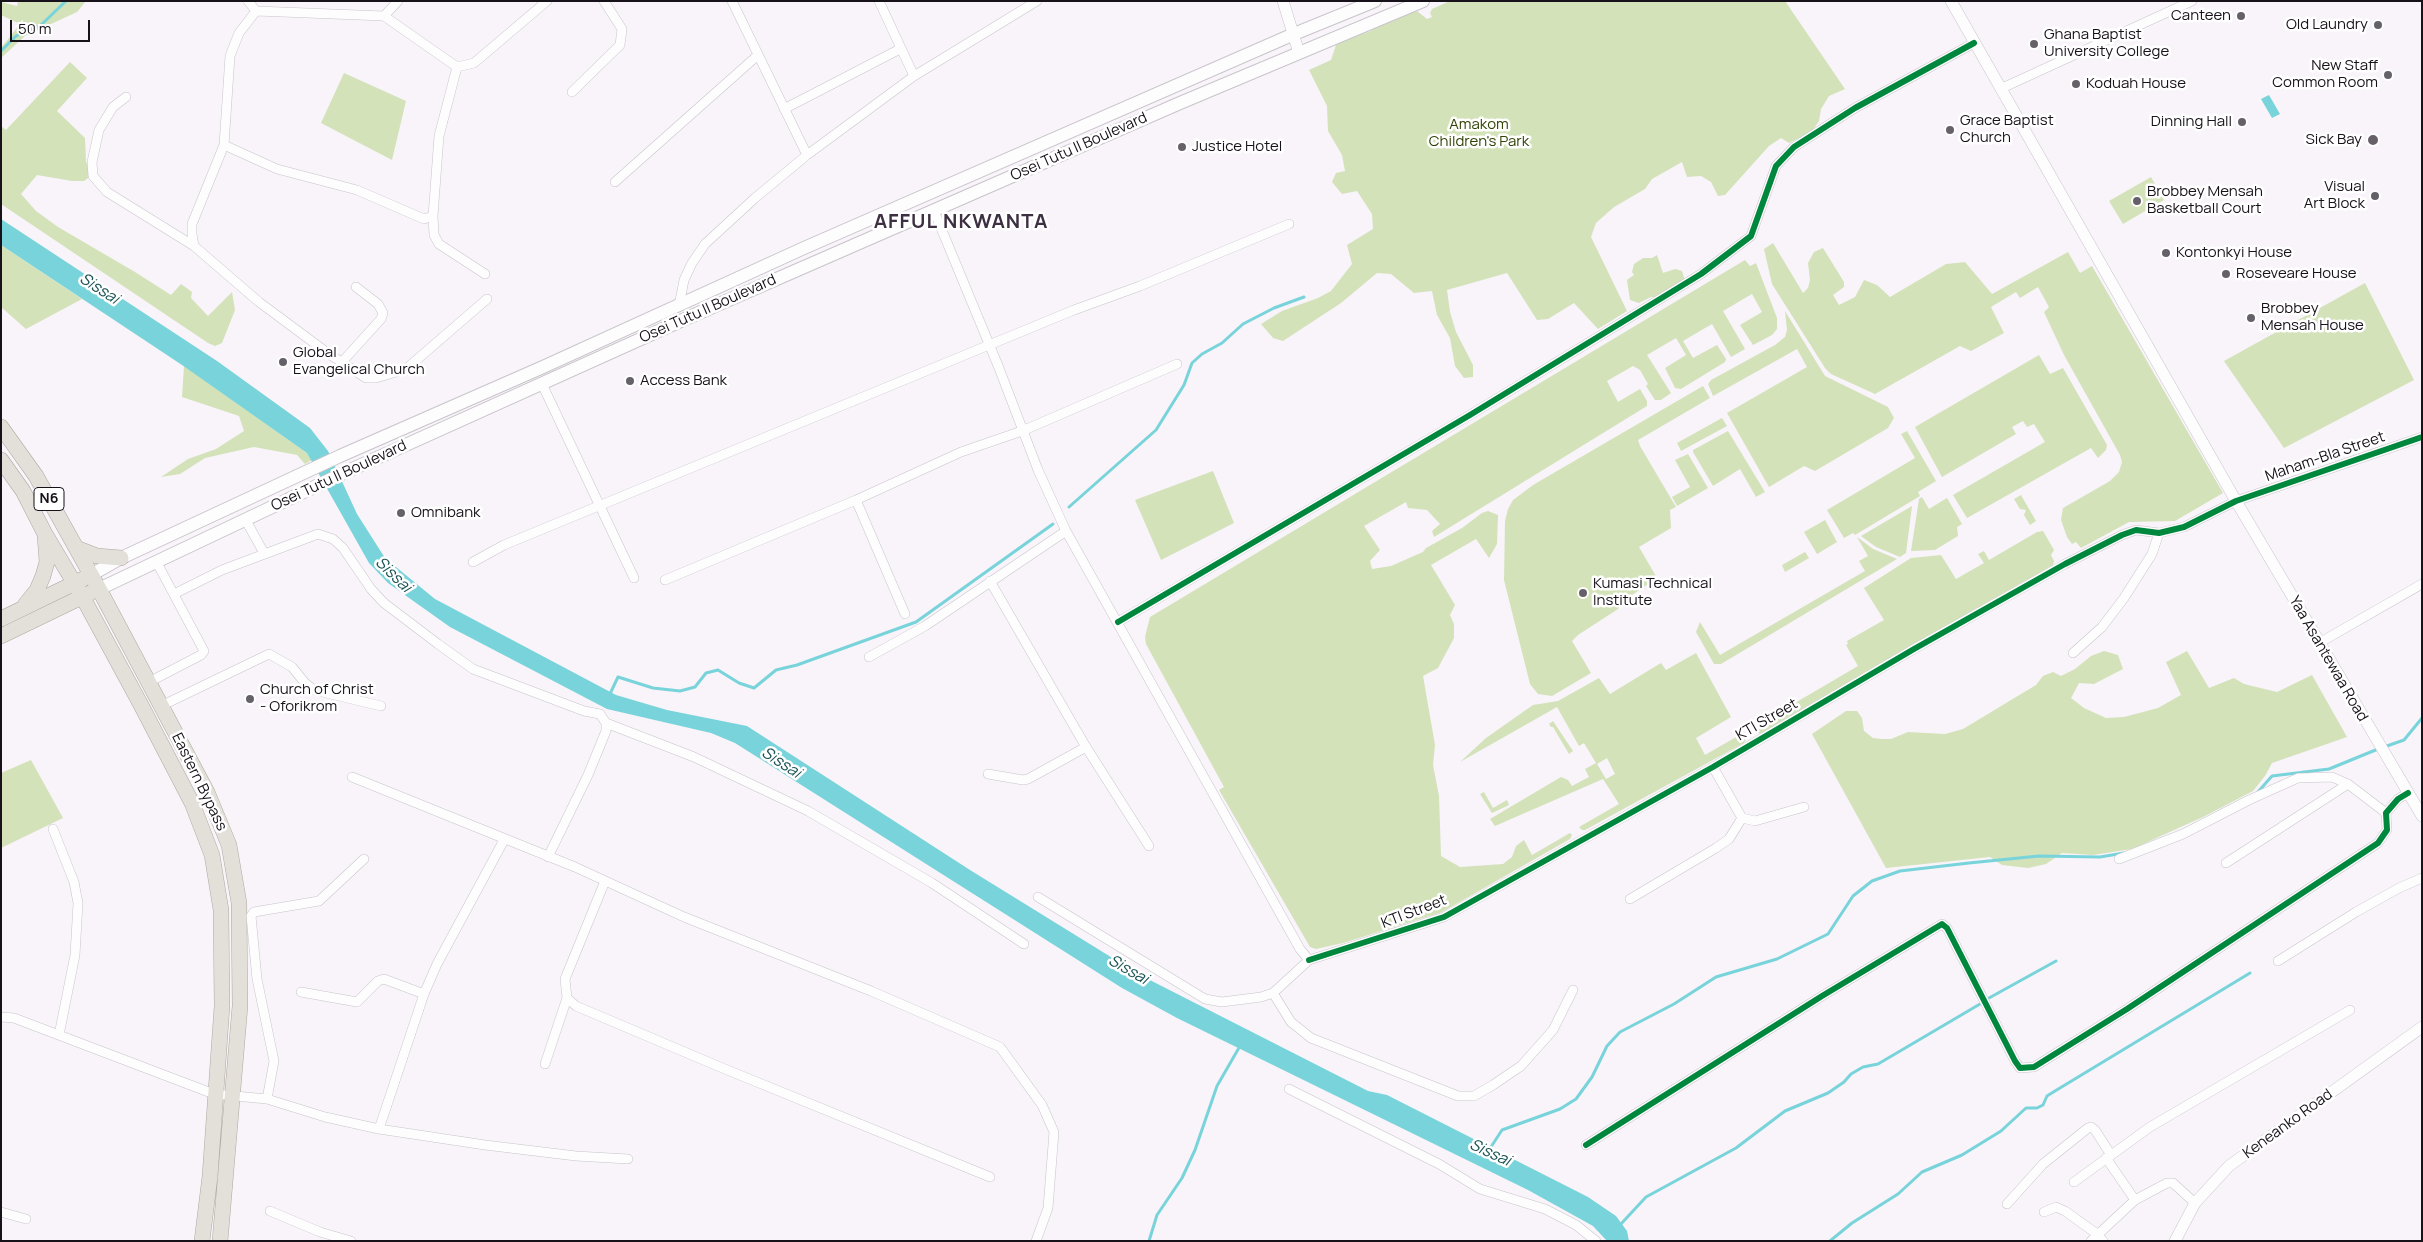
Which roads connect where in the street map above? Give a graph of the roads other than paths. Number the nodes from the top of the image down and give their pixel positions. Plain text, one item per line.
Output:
1 (248, 1) edge
2 (398, 1) edge
3 (547, 1) edge
4 (604, 1) edge
5 (732, 1) edge
6 (879, 1) edge
7 (1037, 1) edge
8 (1284, 1) edge
9 (1375, 1) edge
10 (1423, 1) edge
11 (1951, 1) edge
12 (2192, 1) edge
13 (256, 11) junction
14 (384, 16) junction
15 (1294, 34) junction
16 (1974, 43) junction
17 (900, 49) junction
18 (1299, 53) junction
19 (758, 55) junction
20 (457, 67) junction
21 (914, 76) junction
22 (2000, 89) junction
23 (572, 92) dead end
24 (126, 97) dead end
25 (784, 109) junction
26 (224, 145) junction
27 (807, 155) junction
28 (614, 182) dead end
29 (934, 211) junction
30 (433, 216) junction
31 (1289, 224) dead end
32 (194, 246) junction
33 (485, 274) dead end
34 (356, 287) dead end
35 (487, 299) dead end
36 (679, 306) junction
37 (990, 346) junction
38 (342, 362) junction
39 (1177, 364) dead end
40 (542, 384) junction
41 (1, 427) edge
42 (1022, 430) junction
43 (2422, 437) edge
44 (1, 460) edge
45 (856, 500) junction
46 (2236, 501) junction
47 (600, 507) junction
48 (244, 519) junction
49 (1066, 531) junction
50 (44, 532) junction
51 (2160, 533) junction
52 (76, 548) junction
53 (264, 553) junction
54 (121, 558) junction
55 (156, 561) junction
56 (473, 562) dead end
57 (91, 575) junction
58 (634, 578) dead end
59 (665, 580) dead end
60 (990, 581) junction
61 (74, 583) junction
62 (2422, 584) edge
63 (99, 589) junction
64 (174, 594) junction
65 (82, 596) junction
66 (17, 612) junction
67 (905, 614) dead end
68 (1, 619) edge
69 (1118, 622) junction
70 (1, 636) edge
71 (2318, 643) junction
72 (2073, 654) dead end
73 (869, 657) dead end
74 (149, 682) junction
75 (161, 706) junction
76 (381, 706) dead end
77 (606, 723) junction
78 (1086, 747) junction
79 (1713, 767) junction
80 (988, 774) dead end
81 (352, 777) dead end
82 (2348, 784) junction
83 (2408, 793) junction
84 (1804, 807) dead end
85 (2386, 813) junction
86 (2422, 816) edge
87 (1742, 818) junction
88 (53, 829) dead end
89 (504, 840) junction
90 (1149, 846) dead end
91 (548, 857) junction
92 (364, 859) dead end
93 (2119, 859) dead end
94 (2226, 863) dead end
95 (2422, 878) edge
96 (605, 881) junction
97 (1038, 897) dead end
98 (1630, 899) dead end
99 (1024, 944) dead end
100 (1308, 960) junction
101 (2278, 961) dead end
102 (1574, 990) dead end
103 (301, 992) dead end
104 (1273, 993) junction
105 (424, 994) junction
106 (567, 998) junction
107 (2350, 1010) dead end
108 (1, 1017) edge
109 (2422, 1027) edge
110 (59, 1035) junction
111 (544, 1064) dead end
112 (1289, 1089) dead end
113 (214, 1094) junction
114 (232, 1096) junction
115 (267, 1100) junction
116 (379, 1129) junction
117 (1586, 1145) dead end
118 (2109, 1157) junction
119 (628, 1158) dead end
120 (990, 1177) dead end
121 (2074, 1182) dead end
122 (2135, 1200) junction
123 (2194, 1203) junction
124 (2007, 1204) dead end
125 (270, 1211) dead end
126 (1, 1212) edge
127 (2044, 1212) dead end
128 (26, 1219) dead end
129 (2097, 1238) edge
130 (202, 1241) edge
131 (220, 1241) edge
132 (351, 1241) edge
133 (1036, 1241) edge
134 (1596, 1241) edge
135 (2175, 1241) edge

1 - 13 street
2 - 14 street
3 - 20 street
4 - 23 street
5 - 19 street
6 - 17 street
7 - 21 street
8 - 15 street
9 - 15 main road, Osei Tutu II Boulevard
10 - 18 main road, Osei Tutu II Boulevard
11 - 16 street, Yaa Asantewaa Road
12 - 22 street
13 - 14 street
13 - 26 street
14 - 20 street
15 - 18 street
15 - 36 main road, Osei Tutu II Boulevard
16 - 22 street, Yaa Asantewaa Road
16 - 69 street
17 - 21 street
17 - 25 street
18 - 29 main road, Osei Tutu II Boulevard
19 - 25 street
19 - 28 street
20 - 30 street
21 - 27 street
22 - 46 street, Yaa Asantewaa Road
24 - 32 street
25 - 27 street
26 - 30 street
26 - 32 street
27 - 36 street
29 - 37 street
29 - 40 main road, Osei Tutu II Boulevard
30 - 33 street
31 - 37 street
32 - 38 street
34 - 38 street
35 - 38 street
36 - 54 main road, Osei Tutu II Boulevard
37 - 42 street
37 - 47 street
39 - 42 street
40 - 47 street
40 - 48 main road, Osei Tutu II Boulevard
41 - 52 highway, Eastern Bypass / N6
42 - 45 street
42 - 49 street
43 - 46 street, Maham-Bla Street
44 - 50 highway, Eastern Bypass / N6
45 - 59 street
45 - 67 street
46 - 51 street, KTI Street
46 - 71 street, Yaa Asantewaa Road
47 - 56 street
47 - 58 street
48 - 53 street
48 - 55 main road, Osei Tutu II Boulevard
49 - 60 street
49 - 69 street
50 - 61 highway, Eastern Bypass / N6
50 - 66 highway
51 - 72 street
51 - 79 street, KTI Street
52 - 54 highway
52 - 57 highway, Eastern Bypass / N6
53 - 64 street
53 - 77 street
54 - 57 main road, Osei Tutu II Boulevard
55 - 63 main road, Osei Tutu II Boulevard
55 - 64 street
57 - 61 highway, Osei Tutu II Boulevard
57 - 63 highway, Eastern Bypass / N6
60 - 73 street
60 - 78 street
61 - 65 highway, Eastern Bypass / N6
61 - 66 highway, Osei Tutu II Boulevard
62 - 71 street
63 - 65 highway, Osei Tutu II Boulevard
63 - 74 highway, Eastern Bypass
64 - 74 street
65 - 70 highway, Osei Tutu II Boulevard
65 - 113 highway, Eastern Bypass
66 - 68 highway, Osei Tutu II Boulevard
69 - 100 street
71 - 83 street, Yaa Asantewaa Road
74 - 75 highway, Eastern Bypass
75 - 76 street
75 - 114 highway, Eastern Bypass
77 - 91 street
77 - 99 street
78 - 80 street
78 - 90 street
79 - 87 street
79 - 100 street, KTI Street
81 - 89 street
82 - 85 street
82 - 93 street
82 - 94 street
83 - 85 street
83 - 86 street, Yaa Asantewaa Road
84 - 87 street
85 - 117 street
87 - 98 street
88 - 110 street
89 - 91 street
89 - 105 street
91 - 96 street
92 - 115 street
95 - 101 street
96 - 106 street
96 - 133 street
97 - 104 street
100 - 104 street
102 - 104 street
103 - 105 street
105 - 116 street
106 - 111 street
106 - 120 street
107 - 118 street
108 - 110 street
109 - 123 street, Keneanko Road
110 - 113 street
112 - 134 street
113 - 114 street
113 - 130 highway, Eastern Bypass
114 - 115 street
114 - 131 highway, Eastern Bypass
115 - 116 street
116 - 119 street
118 - 121 street
118 - 122 street
118 - 124 street
122 - 123 street
122 - 129 street
123 - 135 street, Keneanko Road
125 - 132 street
126 - 128 street
127 - 129 street

